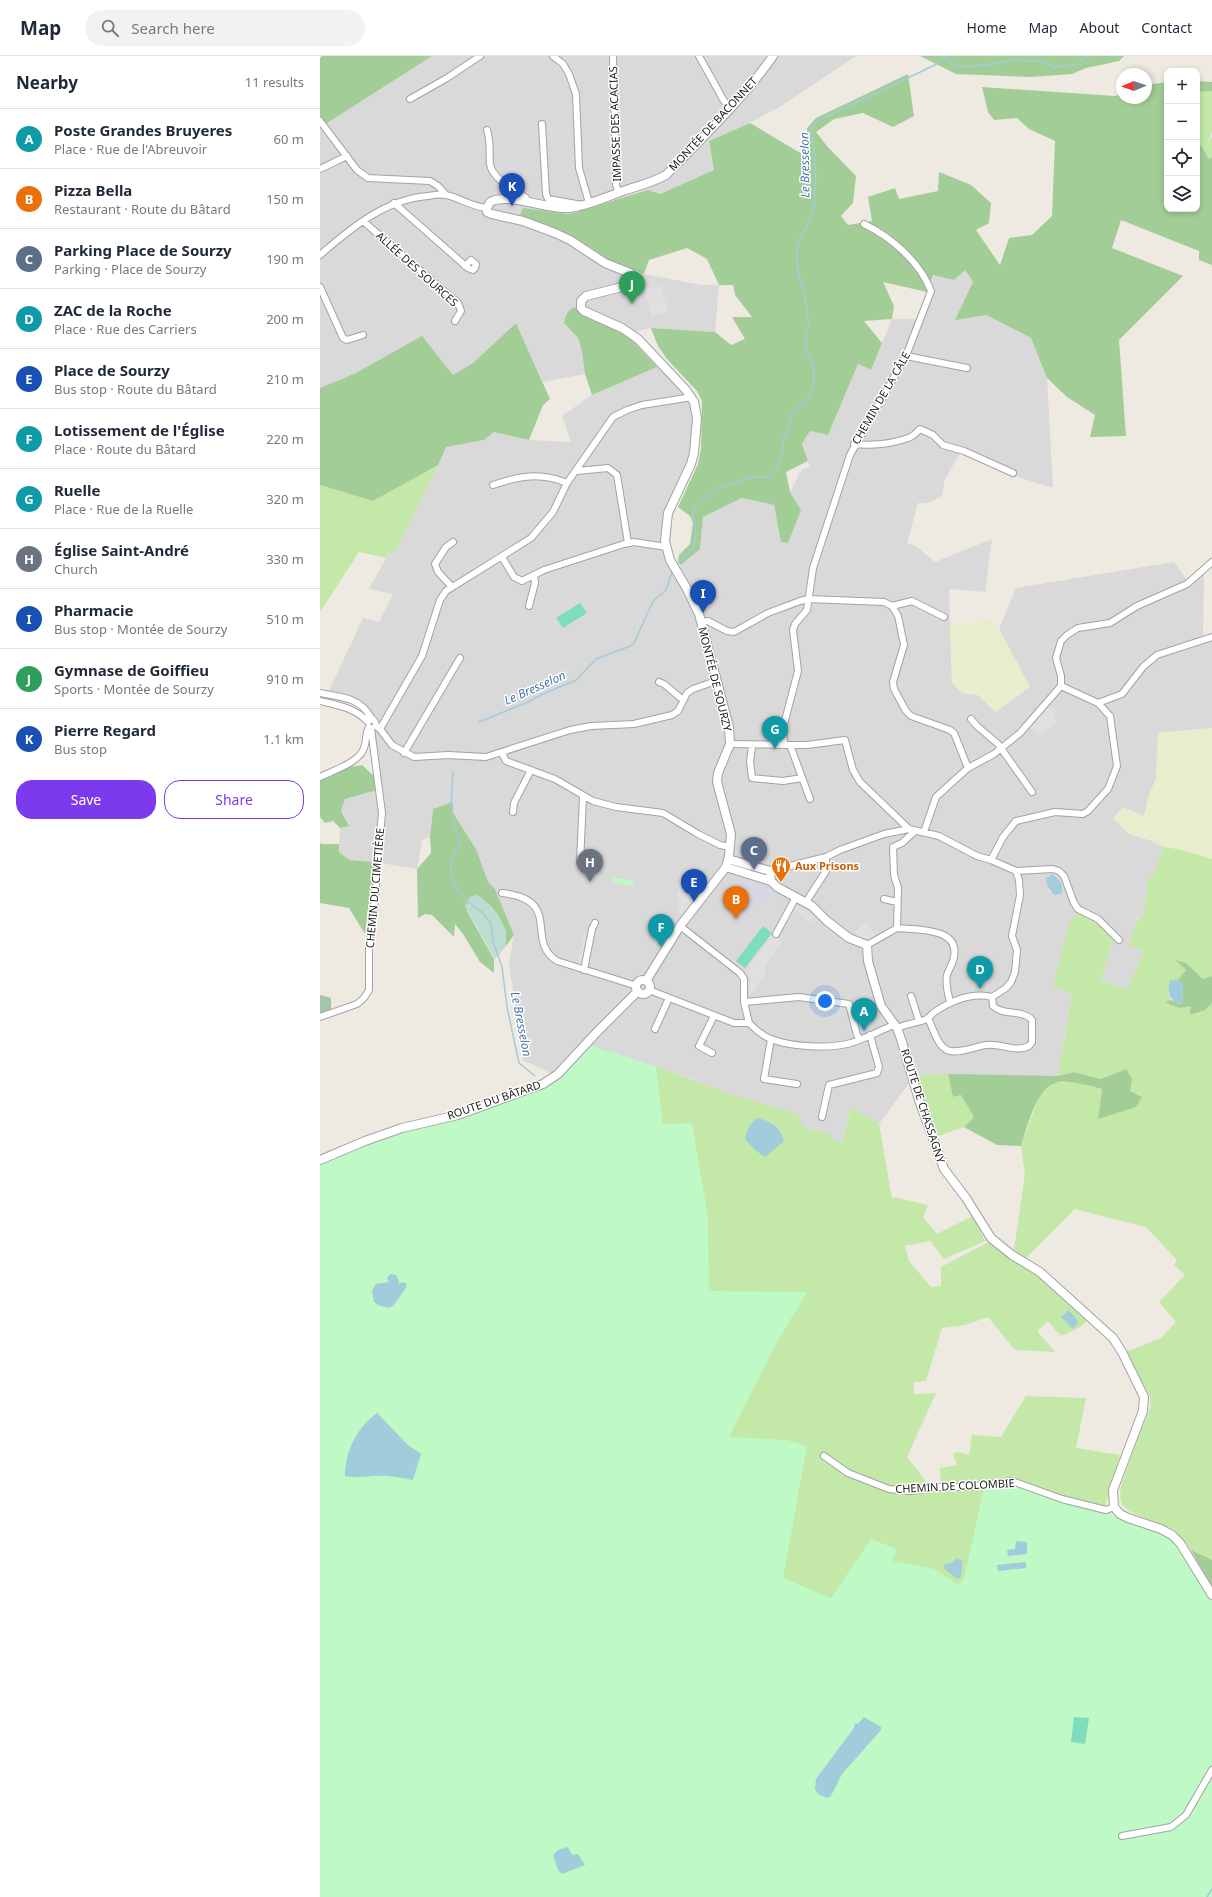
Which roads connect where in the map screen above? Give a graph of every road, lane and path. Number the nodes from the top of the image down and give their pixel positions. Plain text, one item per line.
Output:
1 (480, 56) edge
2 (545, 56) edge
3 (613, 56) edge
4 (698, 56) edge
5 (773, 56) edge
6 (554, 57) edge
7 (410, 99) dead end
8 (732, 108) junction
9 (320, 121) edge
10 (542, 124) dead end
11 (487, 130) dead end
12 (347, 156) junction
13 (320, 169) edge
14 (619, 193) junction
15 (446, 195) junction
16 (527, 202) junction
17 (394, 203) junction
18 (586, 204) junction
19 (487, 208) junction
20 (363, 221) junction
21 (864, 224) dead end
22 (320, 255) edge
23 (465, 266) dead end
24 (320, 287) edge
25 (455, 321) dead end
26 (363, 335) dead end
27 (906, 356) junction
28 (967, 368) dead end
29 (692, 397) junction
30 (854, 444) junction
31 (576, 471) junction
32 (1013, 473) dead end
33 (567, 483) junction
34 (493, 485) dead end
35 (454, 542) dead end
36 (628, 543) junction
37 (666, 547) junction
38 (502, 557) junction
39 (1212, 562) edge
40 (534, 576) junction
41 (452, 587) junction
42 (808, 599) junction
43 (529, 606) dead end
44 (892, 606) junction
45 (944, 618) dead end
46 (701, 622) junction
47 (1212, 637) edge
48 (460, 658) dead end
49 (716, 680) junction
50 (659, 682) dead end
51 (1061, 686) junction
52 (320, 693) edge
53 (683, 700) junction
54 (320, 701) edge
55 (1098, 703) junction
56 (971, 720) dead end
57 (373, 725) junction
58 (730, 744) junction
59 (787, 745) junction
60 (752, 746) junction
61 (1002, 749) junction
62 (404, 753) junction
63 (502, 753) junction
64 (968, 768) junction
65 (531, 770) junction
66 (320, 777) edge
67 (802, 778) junction
68 (1032, 792) dead end
69 (583, 796) junction
70 (810, 799) dead end
71 (514, 812) dead end
72 (912, 830) junction
73 (924, 832) junction
74 (730, 847) junction
75 (826, 858) junction
76 (991, 860) junction
77 (727, 863) junction
78 (595, 867) dead end
79 (774, 870) junction
80 (1016, 871) junction
81 (774, 884) junction
82 (502, 893) dead end
83 (796, 897) junction
84 (884, 899) dead end
85 (806, 902) junction
86 (897, 902) junction
87 (595, 923) dead end
88 (680, 926) junction
89 (897, 928) junction
90 (776, 934) dead end
91 (1119, 940) dead end
92 (867, 945) junction
93 (584, 970) junction
94 (646, 981) junction
95 (637, 989) junction
96 (649, 990) junction
97 (911, 996) dead end
98 (992, 997) junction
99 (669, 998) junction
100 (744, 1002) junction
101 (950, 1002) junction
102 (714, 1016) junction
103 (320, 1017) edge
104 (928, 1018) junction
105 (919, 1021) junction
106 (749, 1022) junction
107 (895, 1027) junction
108 (655, 1029) dead end
109 (870, 1035) junction
110 (771, 1039) junction
111 (860, 1039) junction
112 (712, 1053) dead end
113 (797, 1084) dead end
114 (822, 1117) dead end
115 (320, 1160) edge
116 (824, 1456) dead end
117 (1114, 1507) junction
118 (1212, 1595) edge
119 (1212, 1770) edge
120 (1122, 1836) dead end

1 - 7 street
2 - 6 street
3 - 14 street, IMPASSE DES ACACIAS
4 - 8 street
5 - 8 street, MONTÉE DE BACONNET
6 - 18 street
8 - 14 street, MONTÉE DE BACONNET
9 - 12 street
10 - 18 street
11 - 16 street
12 - 13 street
12 - 15 street
14 - 18 street, MONTÉE DE BACONNET
15 - 17 street
15 - 19 street
16 - 18 street, MONTÉE DE BACONNET
16 - 19 street, MONTÉE DE BACONNET
17 - 20 street
17 - 23 street
19 - 29 street
20 - 22 street
20 - 25 street, ALLÉE DES SOURCES
21 - 27 street, CHEMIN DE LA CÂLE
24 - 26 street
27 - 28 street
27 - 30 street, CHEMIN DE LA CÂLE
29 - 31 street
29 - 37 street, MONTÉE DE SOURZY
30 - 32 street
30 - 42 street, CHEMIN DE LA CÂLE
31 - 33 street
31 - 36 street
33 - 34 street
33 - 38 street
35 - 41 street
36 - 37 street
36 - 40 street
37 - 46 street, MONTÉE DE SOURZY
38 - 40 street
38 - 41 street
39 - 51 street
40 - 43 street
41 - 57 street
42 - 44 street
42 - 46 street
42 - 59 street, CHEMIN DE LA CÂLE
44 - 45 street
44 - 64 street
46 - 49 street, MONTÉE DE SOURZY
47 - 55 street
48 - 62 street
49 - 53 street
49 - 58 street, MONTÉE DE SOURZY
50 - 53 street
51 - 55 street
51 - 61 street
52 - 57 street
53 - 63 street
54 - 57 street
55 - 76 street
56 - 61 street
57 - 62 street
57 - 66 street
57 - 103 street, CHEMIN DU CIMETIÈRE
58 - 60 street
58 - 74 street, MONTÉE DE SOURZY
59 - 60 street
59 - 67 street, CHEMIN DE LA CÂLE
59 - 72 street
60 - 67 street
61 - 64 street
61 - 68 street
62 - 63 street
63 - 65 street
64 - 73 street
65 - 69 street
65 - 71 street
67 - 70 street, CHEMIN DE LA CÂLE
69 - 74 street
69 - 78 street
72 - 73 street
72 - 75 street
72 - 86 street
73 - 76 street
74 - 77 street
75 - 79 street
75 - 85 street
76 - 80 street
77 - 79 street
77 - 81 street
77 - 88 street
79 - 81 street
80 - 91 street
80 - 98 street
81 - 83 street
82 - 93 street
83 - 85 street
83 - 90 street
84 - 86 street
85 - 92 street
86 - 89 street
87 - 93 street
88 - 94 street
88 - 100 street
89 - 92 street
89 - 101 street
92 - 107 street, ROUTE DE CHASSAGNY
93 - 95 street
94 - 95 street
94 - 96 street
95 - 96 street
95 - 115 street, ROUTE DU BÂTARD
96 - 99 street
97 - 105 street
98 - 101 street
98 - 104 street
99 - 102 street
99 - 108 street
100 - 106 street
100 - 111 street
101 - 104 street
102 - 106 street
102 - 112 street
104 - 105 street
105 - 107 street
106 - 110 street
107 - 109 street
107 - 117 street, ROUTE DE CHASSAGNY
109 - 111 street
109 - 114 street
110 - 111 street
110 - 113 street
116 - 117 street, CHEMIN DE COLOMBIE
117 - 118 street
119 - 120 street

